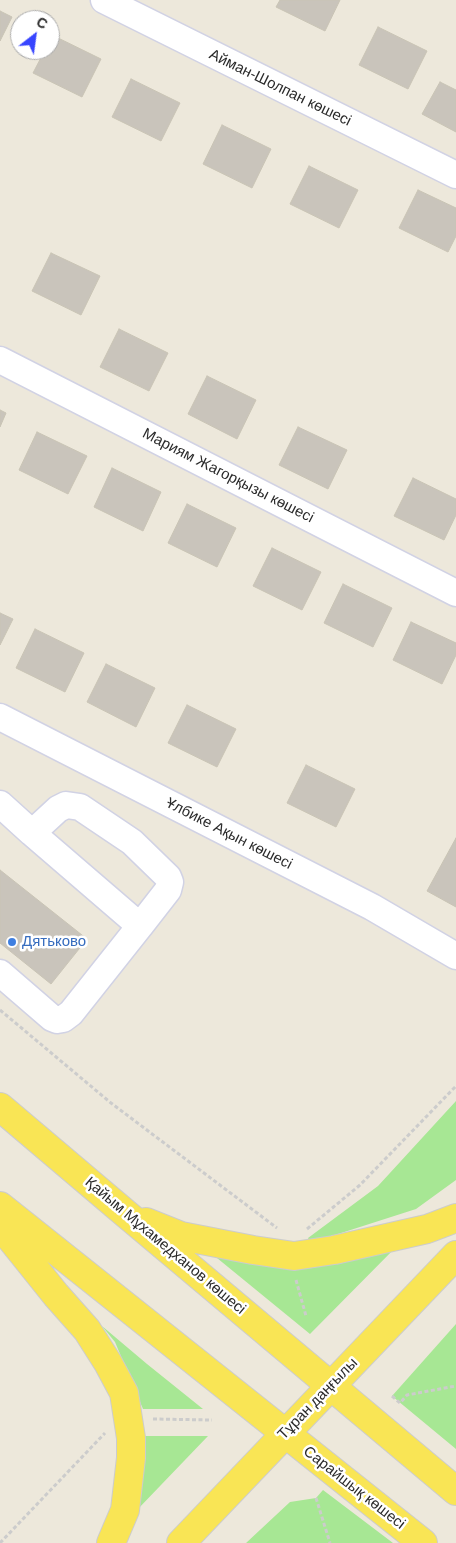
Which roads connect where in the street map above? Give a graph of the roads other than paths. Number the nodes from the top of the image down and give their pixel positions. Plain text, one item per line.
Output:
1 (104, 0) edge
2 (456, 175) edge
3 (0, 360) edge
4 (456, 592) edge
5 (0, 717) edge
6 (0, 804) edge
7 (32, 833) junction
8 (140, 926) junction
9 (456, 956) edge
10 (0, 973) edge
11 (0, 1106) edge
12 (0, 1206) edge
13 (125, 1213) junction
14 (456, 1218) edge
15 (0, 1225) edge
16 (456, 1256) edge
17 (331, 1385) junction
18 (285, 1434) junction
19 (456, 1491) edge
20 (111, 1543) edge
21 (181, 1543) edge
22 (423, 1543) edge

1 - 2 street, Айман-Шолпан көшесі
3 - 4 street, Мариям Жагорқызы көшесі
5 - 9 street, Ұлбике Ақын көшесі
6 - 7 street
7 - 8 street
7 - 8 street
8 - 10 street
11 - 13 main road, Қайым Мұхамедханов көшесі
12 - 18 main road
13 - 14 main road
13 - 17 main road, Қайым Мұхамедханов көшесі
15 - 20 main road
16 - 17 main road, Тұран даңғылы
17 - 18 main road, Тұран даңғылы
17 - 19 main road
18 - 21 main road, Тұран даңғылы
18 - 22 main road, Сарайшық көшесі

